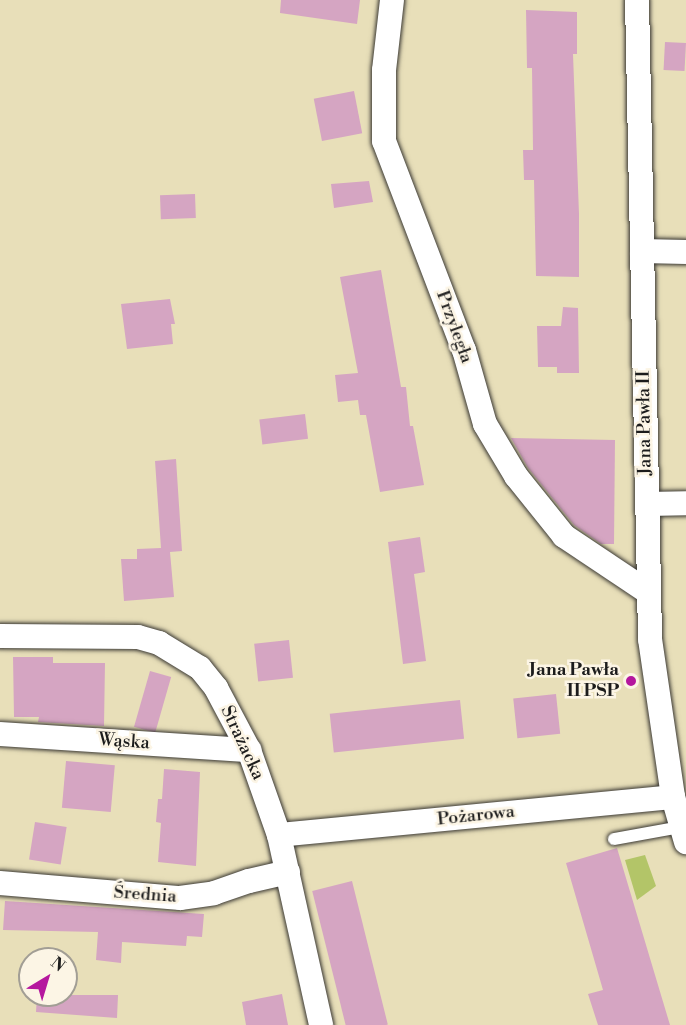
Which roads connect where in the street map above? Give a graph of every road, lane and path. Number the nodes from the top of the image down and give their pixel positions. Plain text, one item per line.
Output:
1 (392, 0) edge
2 (637, 0) edge
3 (642, 251) junction
4 (686, 252) edge
5 (686, 503) edge
6 (647, 504) junction
7 (648, 592) junction
8 (0, 636) edge
9 (0, 734) edge
10 (249, 750) junction
11 (673, 797) junction
12 (684, 834) edge
13 (279, 835) junction
14 (614, 838) dead end
15 (288, 873) junction
16 (0, 883) edge
17 (321, 1025) edge

1 - 7 street, Przyległa
2 - 3 street, Jana Pawła II
3 - 4 street
3 - 6 street, Jana Pawła II
5 - 6 street
6 - 7 street, Jana Pawła II
7 - 11 street, Jana Pawła II
8 - 10 street, Strażacka
9 - 10 street, Wąska
10 - 13 street, Strażacka
11 - 12 street, Jana Pawła II
11 - 13 street, Pożarowa
12 - 14 lane
13 - 15 street, Strażacka
15 - 16 street, Średnia
15 - 17 street, Strażacka

